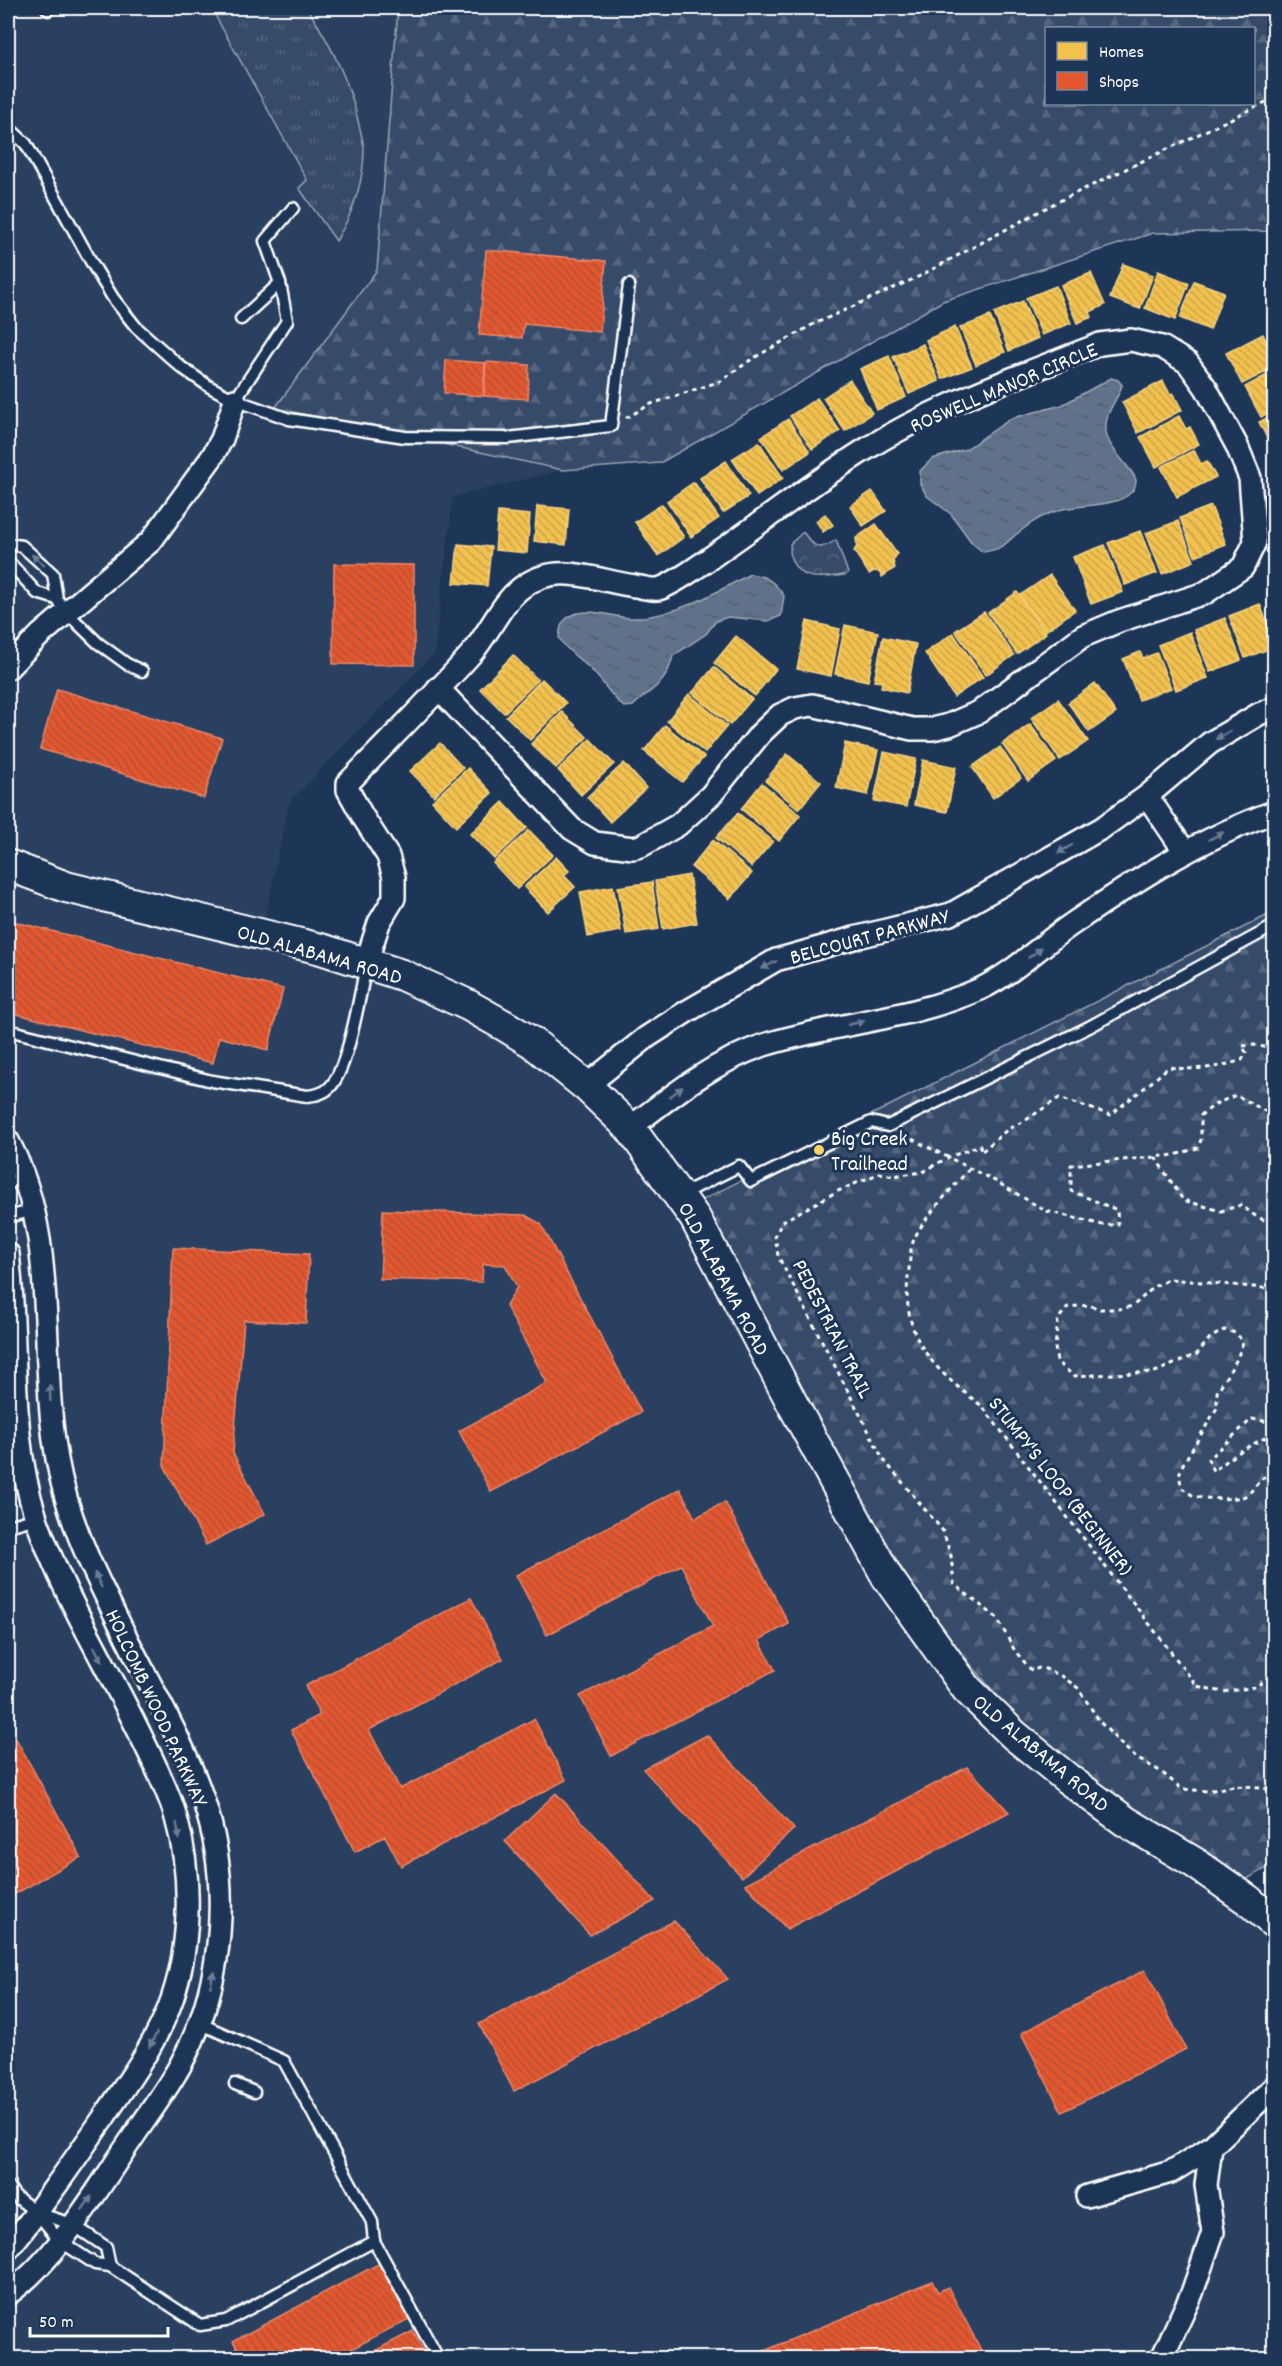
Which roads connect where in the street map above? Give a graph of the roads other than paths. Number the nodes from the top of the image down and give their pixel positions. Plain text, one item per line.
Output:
1 (8, 127) edge
2 (293, 208) dead end
3 (280, 284) junction
4 (629, 285) dead end
5 (241, 319) dead end
6 (236, 400) junction
7 (8, 544) edge
8 (8, 561) edge
9 (62, 606) junction
10 (10, 661) edge
11 (142, 671) dead end
12 (438, 688) junction
13 (1275, 708) edge
14 (1147, 796) junction
15 (1275, 812) edge
16 (1185, 852) junction
17 (8, 865) edge
18 (1275, 926) edge
19 (366, 963) junction
20 (8, 1030) edge
21 (586, 1086) junction
22 (630, 1128) junction
23 (8, 1141) edge
24 (16, 1181) edge
25 (680, 1195) junction
26 (34, 1210) junction
27 (8, 1217) edge
28 (8, 1264) edge
29 (36, 1518) junction
30 (8, 1526) edge
31 (1275, 1923) edge
32 (199, 2023) junction
33 (235, 2084) dead end
34 (254, 2092) dead end
35 (1270, 2098) edge
36 (1211, 2147) junction
37 (8, 2186) edge
38 (1087, 2196) dead end
39 (37, 2213) junction
40 (66, 2233) junction
41 (374, 2241) junction
42 (8, 2249) edge
43 (110, 2266) junction
44 (8, 2294) edge
45 (438, 2358) edge
46 (1162, 2358) edge

1 - 6 lane
2 - 3 lane
3 - 5 lane
3 - 6 lane
4 - 6 lane
6 - 9 street
9 -> 7 lane
8 - 9 lane
9 - 10 street
9 - 11 lane
12 - 12 street, ROSWELL MANOR CIRCLE
12 - 19 street, ROSWELL MANOR CIRCLE
13 -> 14 street, BELCOURT PARKWAY
14 - 16 street
14 -> 21 street, BELCOURT PARKWAY
16 -> 15 street
22 -> 16 street
17 - 19 main road, OLD ALABAMA ROAD
18 - 25 lane
19 - 20 lane
19 - 21 main road, OLD ALABAMA ROAD
21 - 22 main road, OLD ALABAMA ROAD
22 - 25 main road, OLD ALABAMA ROAD
23 - 24 street, HOLCOMB WOOD PARKWAY
24 - 26 street, HOLCOMB WOOD PARKWAY
25 - 31 main road, OLD ALABAMA ROAD
26 - 27 lane
32 -> 26 street, HOLCOMB WOOD PARKWAY
28 - 29 street, HOLCOMB WOOD PARKWAY
29 - 30 lane
29 -> 39 street, HOLCOMB WOOD PARKWAY
40 -> 32 street, HOLCOMB WOOD PARKWAY
32 - 41 lane
33 - 34 lane
35 - 36 street
36 - 38 street
36 - 46 street
37 - 39 lane
39 - 40 lane
39 - 40 lane
39 - 42 street, HOLCOMB WOOD PARKWAY
40 - 43 lane
40 - 43 lane
40 - 44 street, HOLCOMB WOOD PARKWAY
41 - 43 lane
41 - 45 lane

